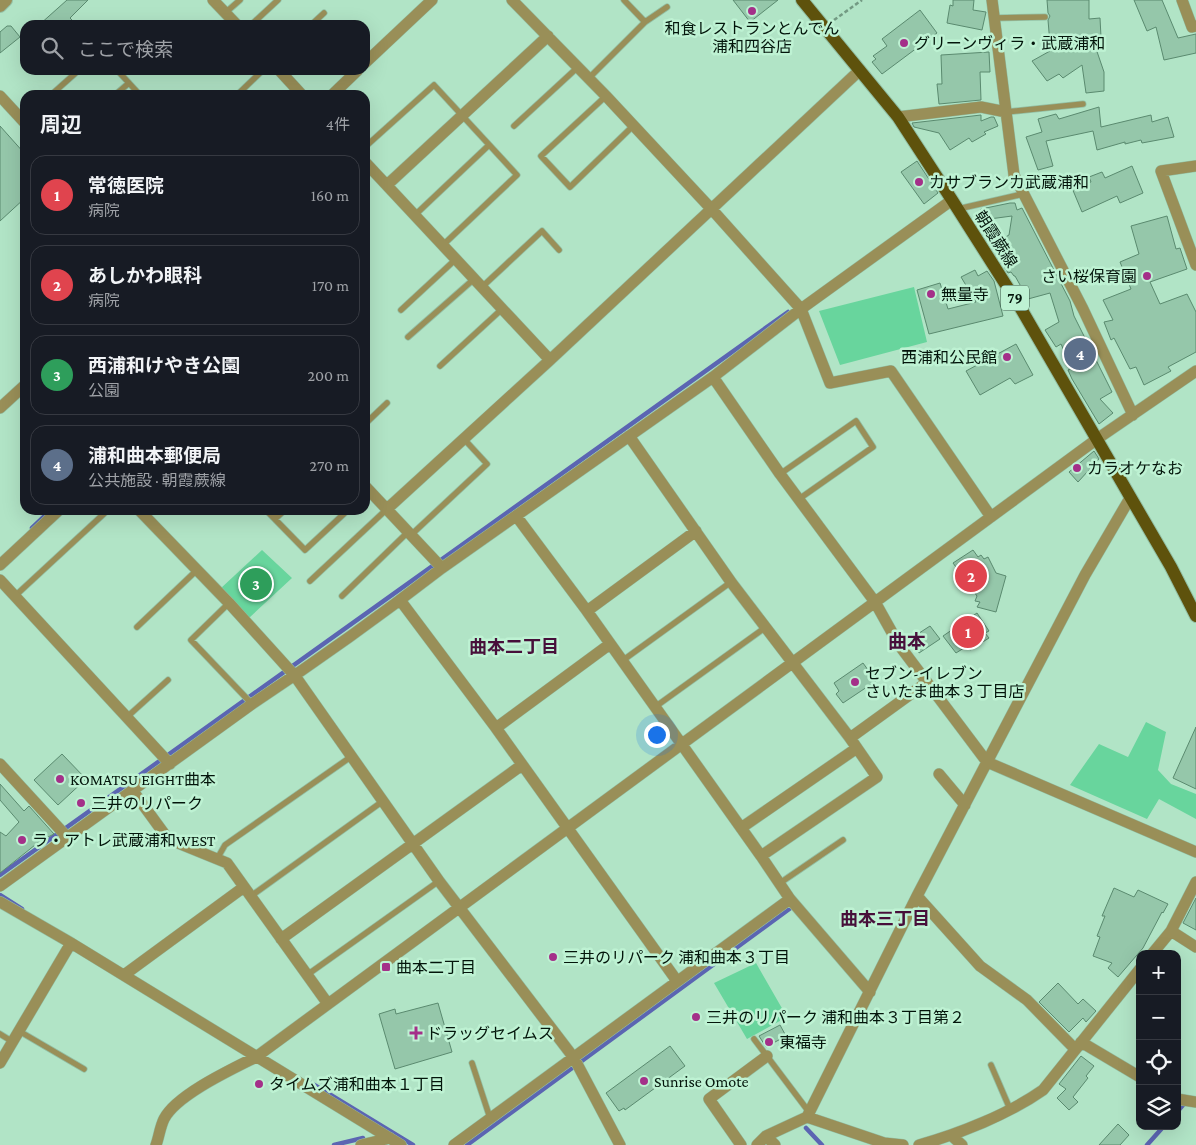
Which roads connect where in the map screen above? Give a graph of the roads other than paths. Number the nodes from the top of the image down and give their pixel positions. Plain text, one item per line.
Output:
1 (6, 0) edge
2 (213, 0) edge
3 (240, 0) edge
4 (278, 0) edge
5 (432, 0) edge
6 (512, 0) edge
7 (624, 0) edge
8 (802, 0) edge
9 (992, 0) edge
10 (1182, 0) edge
11 (0, 6) edge
12 (667, 7) dead end
13 (324, 12) dead end
14 (225, 13) junction
15 (1045, 17) dead end
16 (995, 18) junction
17 (232, 20) edge
18 (256, 20) edge
19 (316, 20) edge
20 (645, 22) junction
21 (1196, 26) edge
22 (548, 36) junction
23 (370, 59) edge
24 (578, 67) junction
25 (860, 70) junction
26 (73, 75) edge
27 (121, 75) edge
28 (258, 75) edge
29 (284, 75) edge
30 (353, 75) edge
31 (589, 78) junction
32 (128, 83) junction
33 (57, 90) edge
34 (120, 90) edge
35 (135, 90) edge
36 (242, 90) edge
37 (297, 90) edge
38 (337, 90) edge
39 (0, 96) edge
40 (606, 96) junction
41 (1083, 104) dead end
42 (1006, 112) junction
43 (463, 116) junction
44 (20, 117) edge
45 (898, 117) junction
46 (514, 126) dead end
47 (633, 126) junction
48 (370, 143) edge
49 (489, 145) junction
50 (1196, 166) edge
51 (370, 167) edge
52 (387, 185) junction
53 (1023, 194) junction
54 (955, 204) junction
55 (712, 209) junction
56 (414, 215) junction
57 (442, 245) junction
58 (559, 250) dead end
59 (456, 260) junction
60 (1196, 265) edge
61 (478, 283) junction
62 (502, 309) junction
63 (801, 309) junction
64 (401, 310) dead end
65 (408, 337) dead end
66 (550, 360) junction
67 (440, 366) dead end
68 (1196, 372) edge
69 (713, 377) junction
70 (20, 393) edge
71 (387, 403) dead end
72 (0, 408) edge
73 (1133, 415) junction
74 (370, 419) edge
75 (630, 436) junction
76 (464, 439) junction
77 (1097, 439) junction
78 (780, 474) junction
79 (370, 494) edge
80 (1130, 498) junction
81 (799, 499) junction
82 (387, 509) junction
83 (54, 515) edge
84 (103, 515) edge
85 (144, 515) edge
86 (271, 515) edge
87 (279, 515) edge
88 (343, 515) edge
89 (517, 517) junction
90 (991, 517) junction
91 (275, 519) junction
92 (696, 531) junction
93 (410, 533) junction
94 (0, 565) edge
95 (442, 568) junction
96 (197, 570) junction
97 (0, 580) edge
98 (310, 581) dead end
99 (731, 582) junction
100 (15, 596) junction
101 (342, 596) dead end
102 (400, 600) junction
103 (875, 602) junction
104 (229, 603) junction
105 (587, 611) junction
106 (1196, 616) edge
107 (137, 626) dead end
108 (766, 628) junction
109 (610, 644) junction
110 (622, 661) junction
111 (793, 662) junction
112 (294, 676) junction
113 (168, 680) dead end
114 (926, 684) junction
115 (252, 704) junction
116 (656, 707) junction
117 (128, 717) junction
118 (496, 728) junction
119 (850, 738) junction
120 (680, 745) junction
121 (857, 748) junction
122 (352, 756) junction
123 (987, 762) junction
124 (0, 764) edge
125 (170, 764) junction
126 (522, 765) junction
127 (939, 774) dead end
128 (133, 791) junction
129 (384, 801) junction
130 (965, 805) junction
131 (567, 828) junction
132 (741, 828) junction
133 (67, 837) junction
134 (843, 840) dead end
135 (413, 843) junction
136 (1196, 852) edge
137 (761, 856) junction
138 (217, 859) junction
139 (439, 881) junction
140 (1196, 882) edge
141 (780, 883) junction
142 (0, 886) edge
143 (247, 891) junction
144 (917, 896) junction
145 (790, 899) junction
146 (0, 902) edge
147 (459, 907) junction
148 (1171, 931) junction
149 (281, 938) junction
150 (71, 943) junction
151 (1196, 947) edge
152 (1155, 950) edge
153 (1136, 974) edge
154 (124, 975) junction
155 (306, 975) junction
156 (677, 981) junction
157 (870, 992) junction
158 (328, 1004) junction
159 (19, 1031) junction
160 (0, 1034) edge
161 (754, 1039) dead end
162 (12, 1042) junction
163 (1078, 1046) junction
164 (767, 1056) junction
165 (256, 1057) junction
166 (574, 1058) junction
167 (0, 1063) edge
168 (472, 1063) dead end
169 (990, 1065) dead end
170 (84, 1068) dead end
171 (1136, 1075) edge
172 (1181, 1100) edge
173 (1196, 1102) edge
174 (1010, 1109) junction
175 (808, 1115) junction
176 (490, 1119) junction
177 (766, 1136) junction
178 (952, 1136) junction
179 (390, 1138) junction
180 (156, 1145) edge
181 (361, 1145) edge
182 (401, 1145) edge
183 (454, 1145) edge
184 (620, 1145) edge
185 (741, 1145) edge
186 (757, 1145) edge
187 (775, 1145) edge
188 (903, 1145) edge
189 (919, 1145) edge
190 (962, 1145) edge

1 - 11 street
2 - 14 street
3 - 14 lane
4 - 18 lane
5 - 23 street
6 - 22 street
7 - 20 lane
8 - 25 main road, 朝霞蕨線 / 79
9 - 16 street
10 - 21 street
12 - 20 lane
13 - 19 lane
14 - 17 street
15 - 16 lane
16 - 42 street
20 - 31 lane
22 - 24 street
22 - 43 street
24 - 31 street
24 - 46 lane
25 - 45 main road, 朝霞蕨線 / 79
25 - 55 street
26 - 33 lane
27 - 32 lane
28 - 36 lane
29 - 37 street
30 - 38 street
31 - 40 street
32 - 34 lane
32 - 35 lane
39 - 44 street
40 - 47 street
40 - 47 lane
41 - 42 lane
42 - 45 street
42 - 53 street
43 - 48 lane
43 - 49 lane
43 - 52 street
45 - 54 main road, 朝霞蕨線 / 79
47 - 55 street
49 - 56 lane
49 - 57 lane
50 - 60 street
51 - 52 street
52 - 56 street
53 - 54 lane
53 - 73 street
54 - 63 street
54 - 77 main road, 朝霞蕨線 / 79
55 - 63 street
55 - 66 street
56 - 57 street
57 - 59 street
58 - 61 lane
59 - 61 street
59 - 64 lane
61 - 62 street
61 - 65 lane
62 - 66 street
62 - 67 lane
63 - 69 street
63 - 90 street
66 - 76 street
68 - 73 street
69 - 75 street
69 - 78 street
70 - 72 street
71 - 74 lane
73 - 77 street
75 - 89 street
75 - 92 street
76 - 82 street
76 - 93 lane
77 - 80 main road, 朝霞蕨線 / 79
77 - 90 street
78 - 81 street
78 - 81 lane
79 - 82 street
80 - 106 main road, 朝霞蕨線 / 79
80 - 123 street
81 - 103 street
82 - 93 street
82 - 98 lane
83 - 94 street
84 - 100 lane
85 - 96 street
86 - 91 lane
87 - 91 lane
88 - 91 lane
89 - 95 street
89 - 105 street
90 - 103 street
92 - 99 street
92 - 105 street
93 - 95 street
93 - 101 lane
95 - 102 street
96 - 104 street
96 - 107 lane
97 - 100 street
99 - 108 street
99 - 110 lane
100 - 117 street
102 - 112 street
102 - 118 street
103 - 111 street
103 - 114 street
104 - 112 street
104 - 115 lane
105 - 109 street
108 - 111 street
108 - 116 lane
109 - 110 street
109 - 118 street
110 - 116 street
111 - 119 street
111 - 120 street
112 - 115 street
112 - 122 street
113 - 117 lane
114 - 119 street
114 - 123 street
115 - 125 street
116 - 120 street
117 - 125 street
118 - 126 street
119 - 121 street
120 - 131 street
120 - 132 street
121 - 132 street
121 - 137 street
122 - 129 street
122 - 138 lane
123 - 130 street
123 - 136 street
124 - 133 street
125 - 128 street
126 - 131 street
126 - 135 street
127 - 130 street
128 - 133 street
128 - 138 street
129 - 135 street
129 - 143 lane
130 - 144 street
131 - 147 street
131 - 156 street
132 - 137 street
133 - 142 street
134 - 141 lane
135 - 139 street
135 - 149 street
137 - 141 street
138 - 143 street
139 - 147 street
139 - 155 lane
140 - 148 street
141 - 145 street
143 - 149 street
143 - 154 street
144 - 157 street
144 - 163 street
145 - 156 street
145 - 157 street
146 - 150 street
147 - 158 street
147 - 166 street
148 - 151 street
148 - 152 street
149 - 155 street
150 - 154 street
150 - 159 street
153 - 163 street
154 - 165 street
155 - 158 street
156 - 166 street
157 - 175 street
158 - 165 street
159 - 162 street
159 - 170 lane
160 - 162 lane
161 - 164 lane
162 - 167 street
163 - 171 street
163 - 174 street
164 - 175 lane
164 - 185 street
165 - 179 street
165 - 180 street
166 - 176 street
166 - 184 street
168 - 176 lane
169 - 174 lane
172 - 173 street
174 - 178 street
175 - 177 street
175 - 188 street
176 - 183 street
177 - 186 street
177 - 187 street
178 - 189 street
178 - 190 street
179 - 181 street
179 - 182 street

